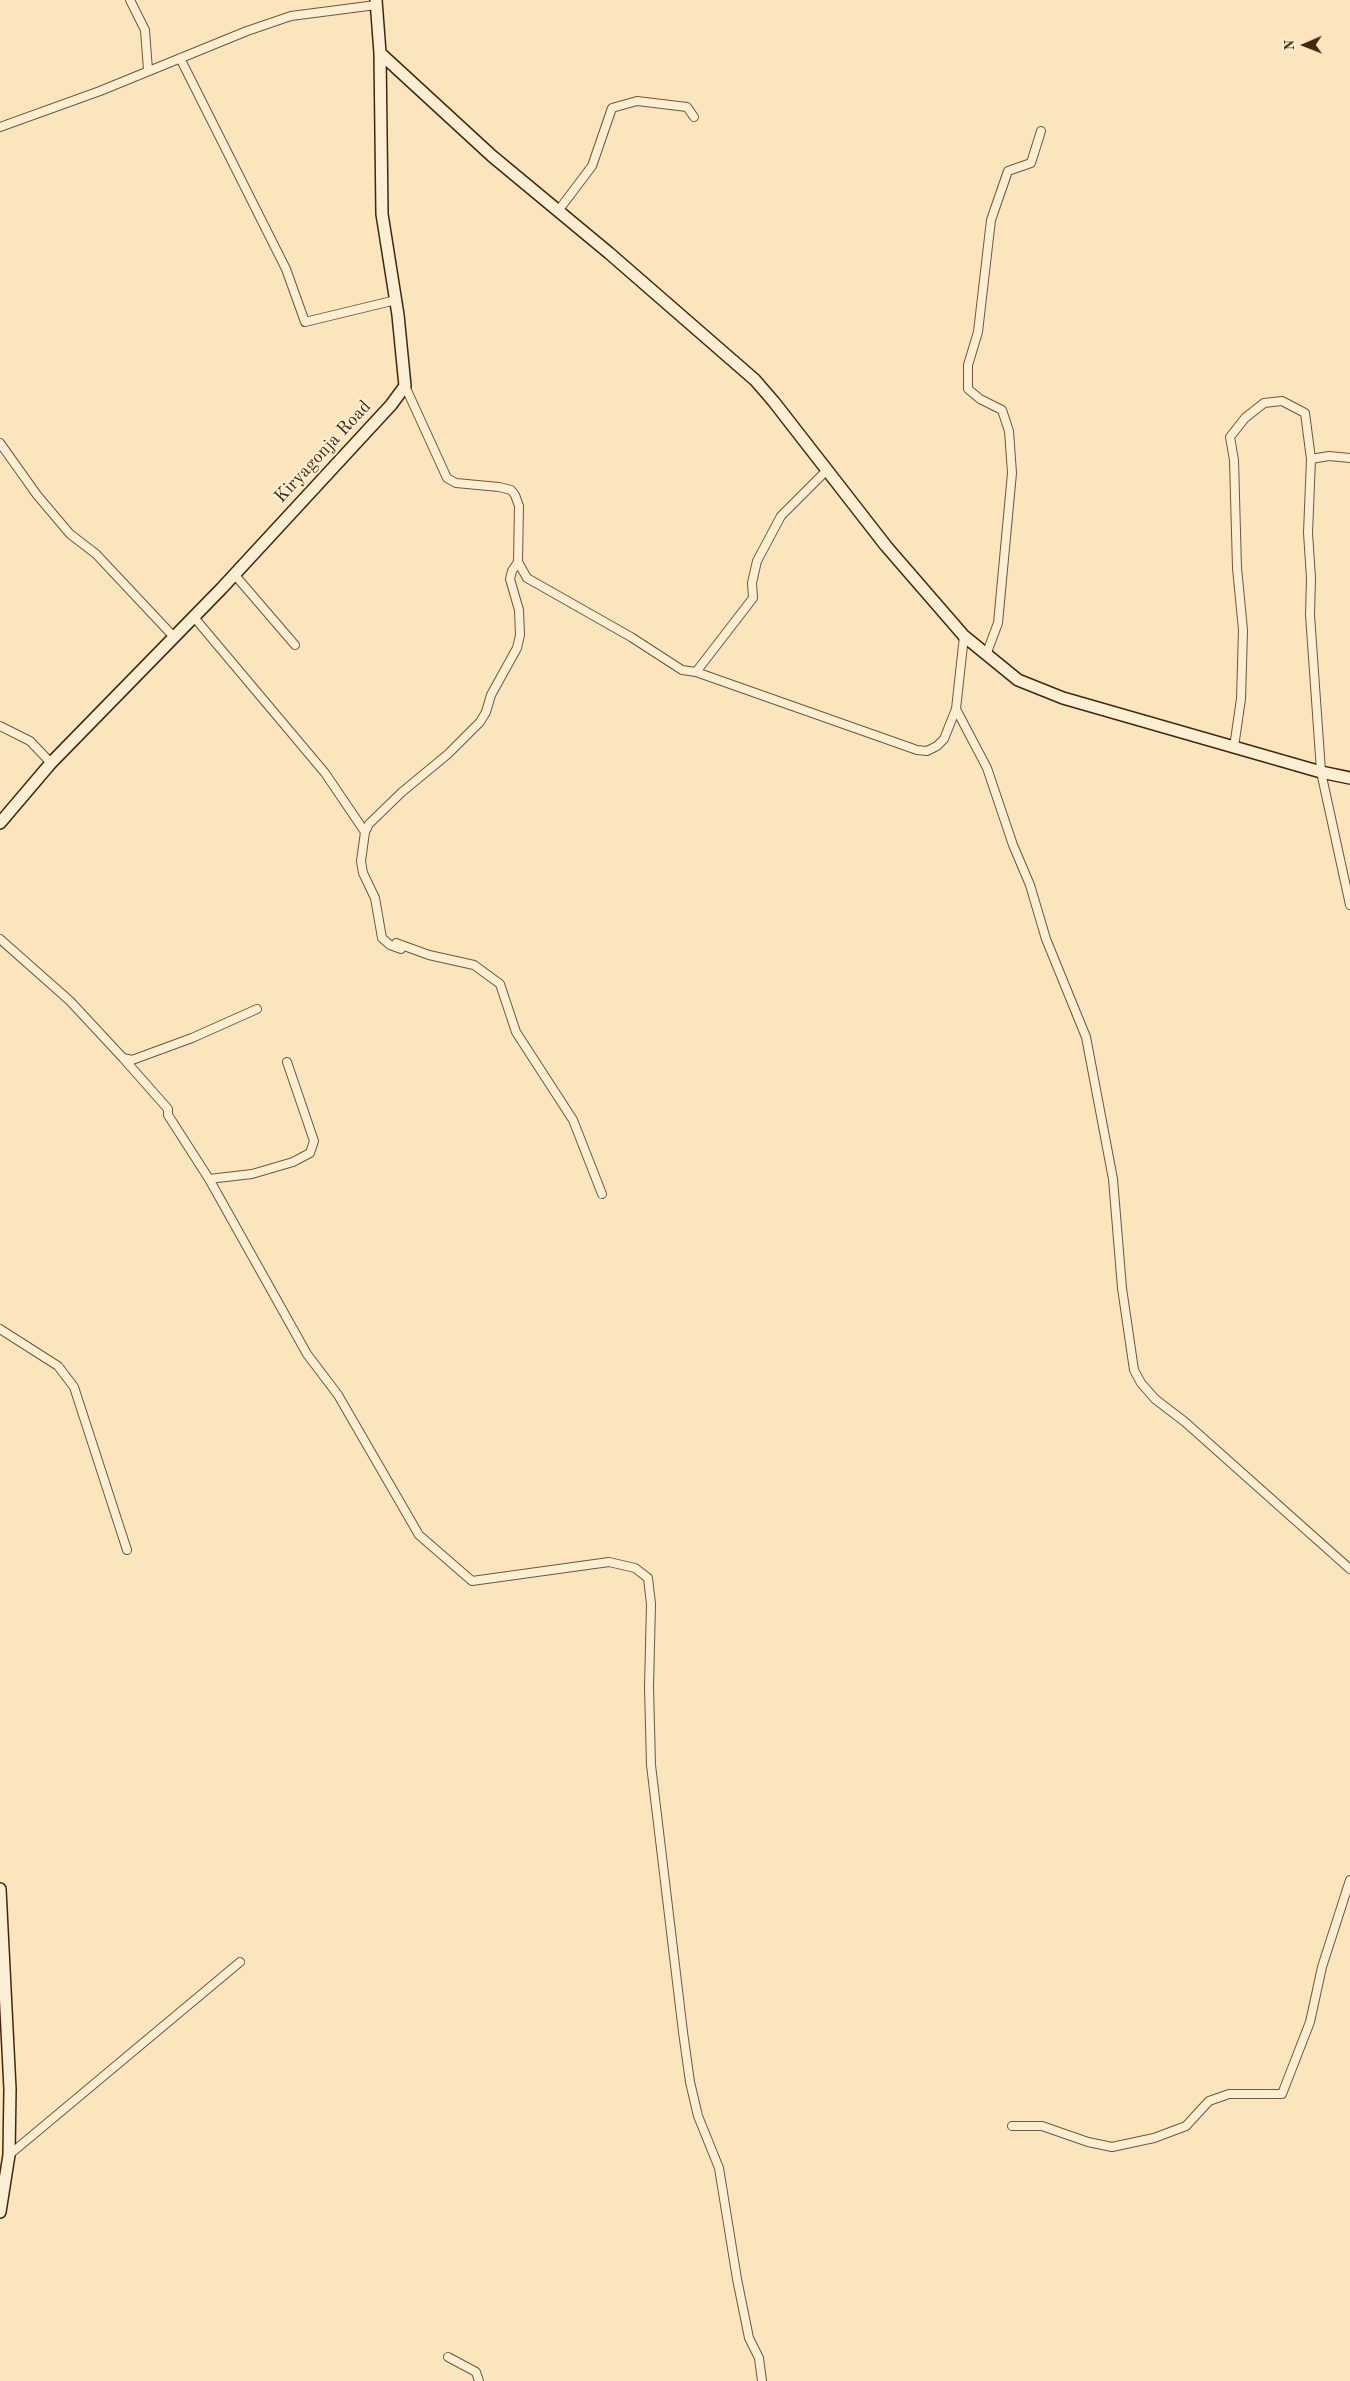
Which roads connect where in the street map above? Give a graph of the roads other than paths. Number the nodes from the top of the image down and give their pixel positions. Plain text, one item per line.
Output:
1 (130, 0) edge
2 (376, 3) edge
3 (380, 53) junction
4 (180, 58) junction
5 (148, 70) junction
6 (694, 117) dead end
7 (0, 127) edge
8 (1041, 131) dead end
9 (558, 211) junction
10 (396, 300) junction
11 (405, 386) junction
12 (0, 443) edge
13 (1350, 458) edge
14 (1311, 459) junction
15 (827, 470) junction
16 (518, 562) junction
17 (234, 574) junction
18 (193, 616) junction
19 (174, 636) junction
20 (964, 636) junction
21 (295, 645) dead end
22 (986, 655) junction
23 (696, 672) junction
24 (956, 709) junction
25 (0, 726) edge
26 (1234, 747) junction
27 (52, 762) junction
28 (1321, 772) junction
29 (1350, 778) edge
30 (0, 823) edge
31 (365, 832) junction
32 (1350, 905) edge
33 (382, 938) junction
34 (0, 939) edge
35 (401, 949) dead end
36 (258, 1009) dead end
37 (123, 1058) junction
38 (287, 1062) dead end
39 (209, 1179) junction
40 (602, 1194) dead end
41 (0, 1329) edge
42 (127, 1550) dead end
43 (1350, 1569) edge
44 (1350, 1880) edge
45 (0, 1889) edge
46 (240, 1962) dead end
47 (1012, 2126) dead end
48 (9, 2155) junction
49 (0, 2212) edge
50 (448, 2357) dead end
51 (479, 2381) edge
52 (762, 2381) edge

1 - 5 street
2 - 3 street
2 - 4 street
3 - 9 street
3 - 10 street
4 - 5 street
4 - 10 street
5 - 7 street
6 - 9 street
8 - 22 street
9 - 15 street
10 - 11 street
11 - 16 street
11 - 17 street, Kiryagonja Road
12 - 19 street
13 - 14 street
14 - 26 street
14 - 28 street
15 - 20 street
15 - 23 street
16 - 23 street
16 - 31 street
17 - 18 street, Kiryagonja Road
17 - 21 street
18 - 19 street, Kiryagonja Road
18 - 31 street
19 - 27 street, Kiryagonja Road
20 - 22 street
20 - 24 street
22 - 26 street
23 - 24 street
24 - 43 street
25 - 27 street
26 - 28 street
27 - 30 street, Kiryagonja Road
28 - 29 street
28 - 32 street
31 - 33 street
33 - 35 street
33 - 40 street
34 - 37 street
36 - 37 street
37 - 39 street
38 - 39 street
39 - 52 street
41 - 42 street
44 - 47 street
45 - 48 street
46 - 48 street
48 - 49 street
50 - 51 street

